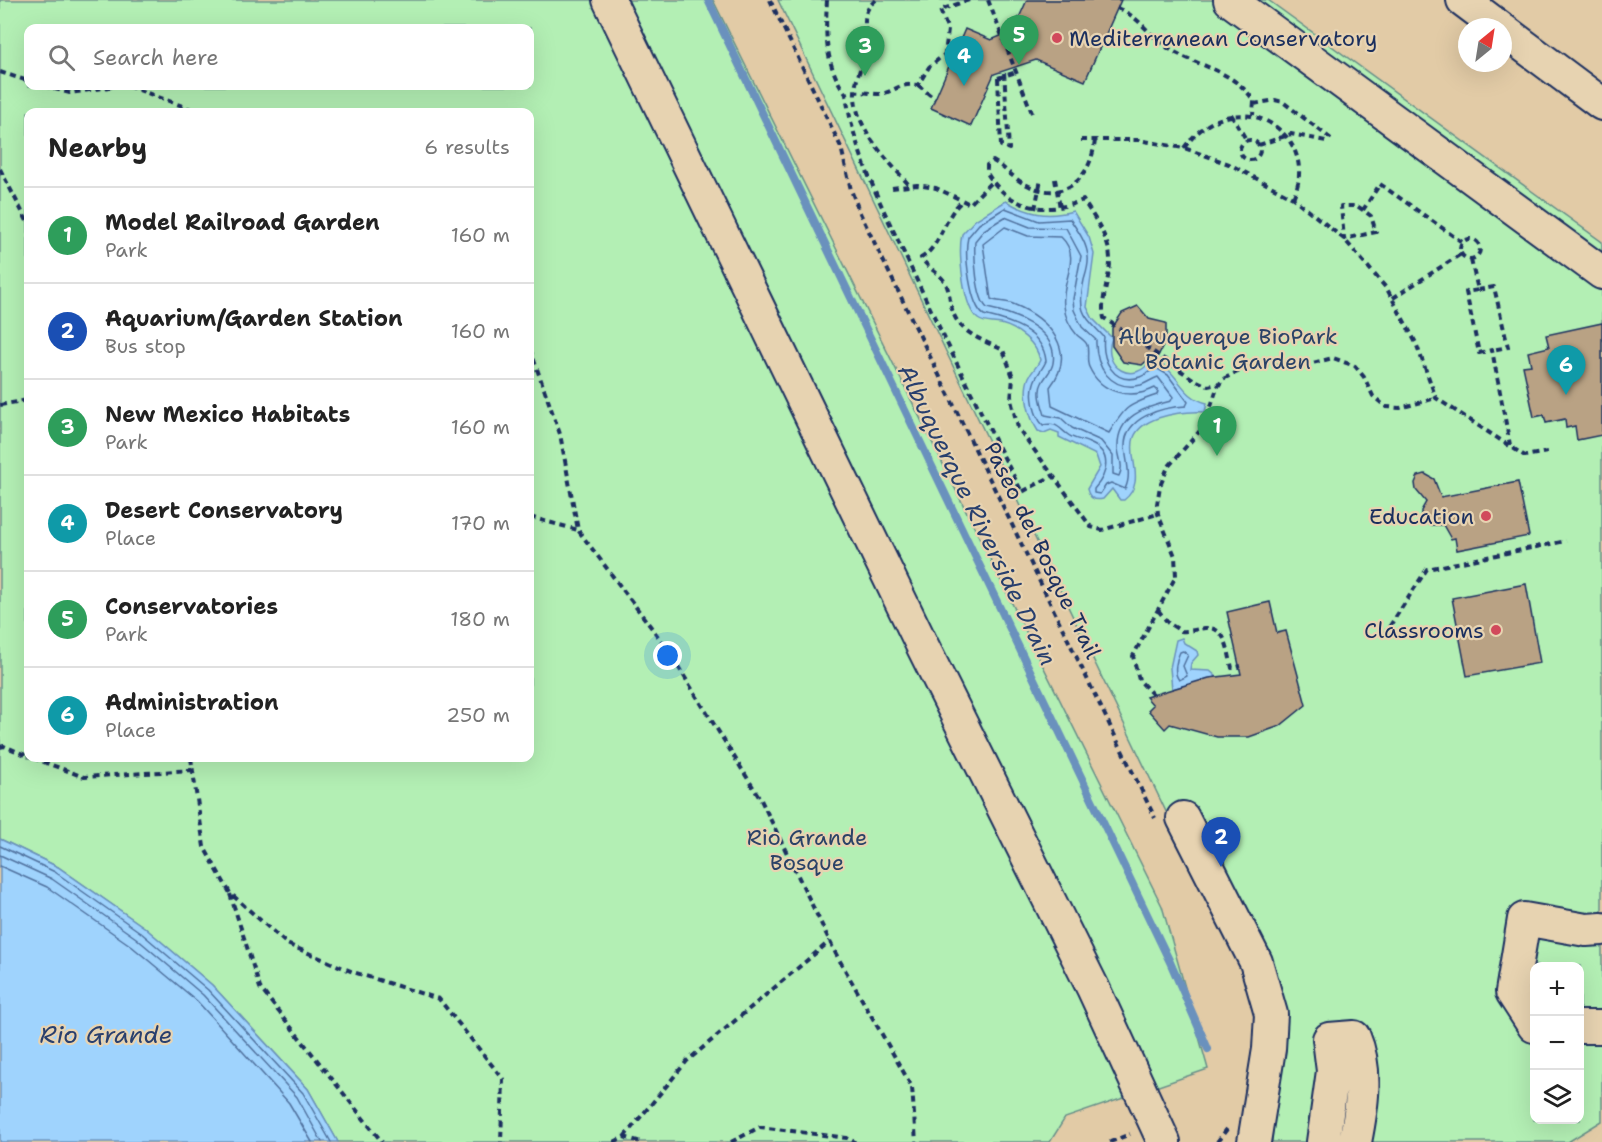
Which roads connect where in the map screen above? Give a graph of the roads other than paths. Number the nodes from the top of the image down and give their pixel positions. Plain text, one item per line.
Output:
1 (609, 0) edge
2 (1230, 0) edge
3 (1463, 0) edge
4 (1487, 18) edge
5 (1512, 37) edge
6 (1602, 104) edge
7 (1602, 273) edge
8 (1170, 820) road end
9 (1602, 929) edge
10 (1530, 1020) edge
11 (1584, 1027) edge
12 (1602, 1027) edge
13 (1164, 1142) edge
14 (1254, 1142) edge
15 (1323, 1142) edge
16 (1355, 1142) edge

1 - 13 street
2 - 7 street
3 - 4 street
5 - 6 street
8 - 14 street
9 - 10 street
11 - 12 street
15 - 16 street

